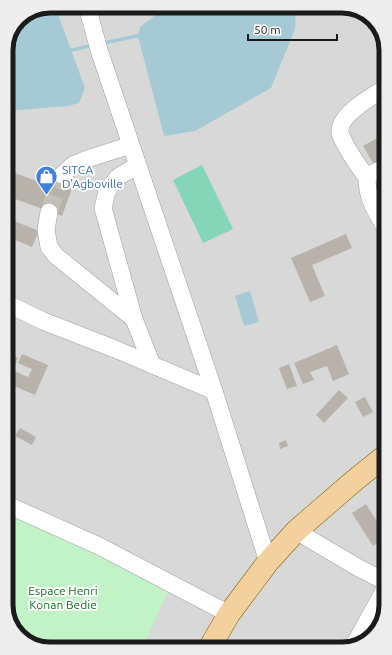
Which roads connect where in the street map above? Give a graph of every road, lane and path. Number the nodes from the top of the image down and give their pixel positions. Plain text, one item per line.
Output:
1 (89, 13) edge
2 (379, 92) edge
3 (131, 145) junction
4 (138, 165) junction
5 (379, 170) edge
6 (62, 175) tunnel mouth
7 (368, 178) junction
8 (49, 212) tunnel mouth
9 (379, 217) edge
10 (13, 306) edge
11 (134, 319) junction
12 (152, 365) junction
13 (214, 391) junction
14 (379, 461) edge
15 (13, 507) edge
16 (296, 531) junction
17 (268, 562) junction
18 (379, 578) edge
19 (379, 600) edge
20 (229, 614) junction
21 (358, 639) edge
22 (213, 642) edge

1 - 3 street
2 - 7 street
3 - 4 street
3 - 6 street
4 - 11 street
4 - 13 street
5 - 7 street
7 - 9 street
8 - 11 street
10 - 12 street
11 - 12 street
12 - 13 street
13 - 17 street
14 - 16 main road
15 - 20 street
16 - 17 main road
16 - 18 street
17 - 20 main road
19 - 21 street
20 - 22 main road

